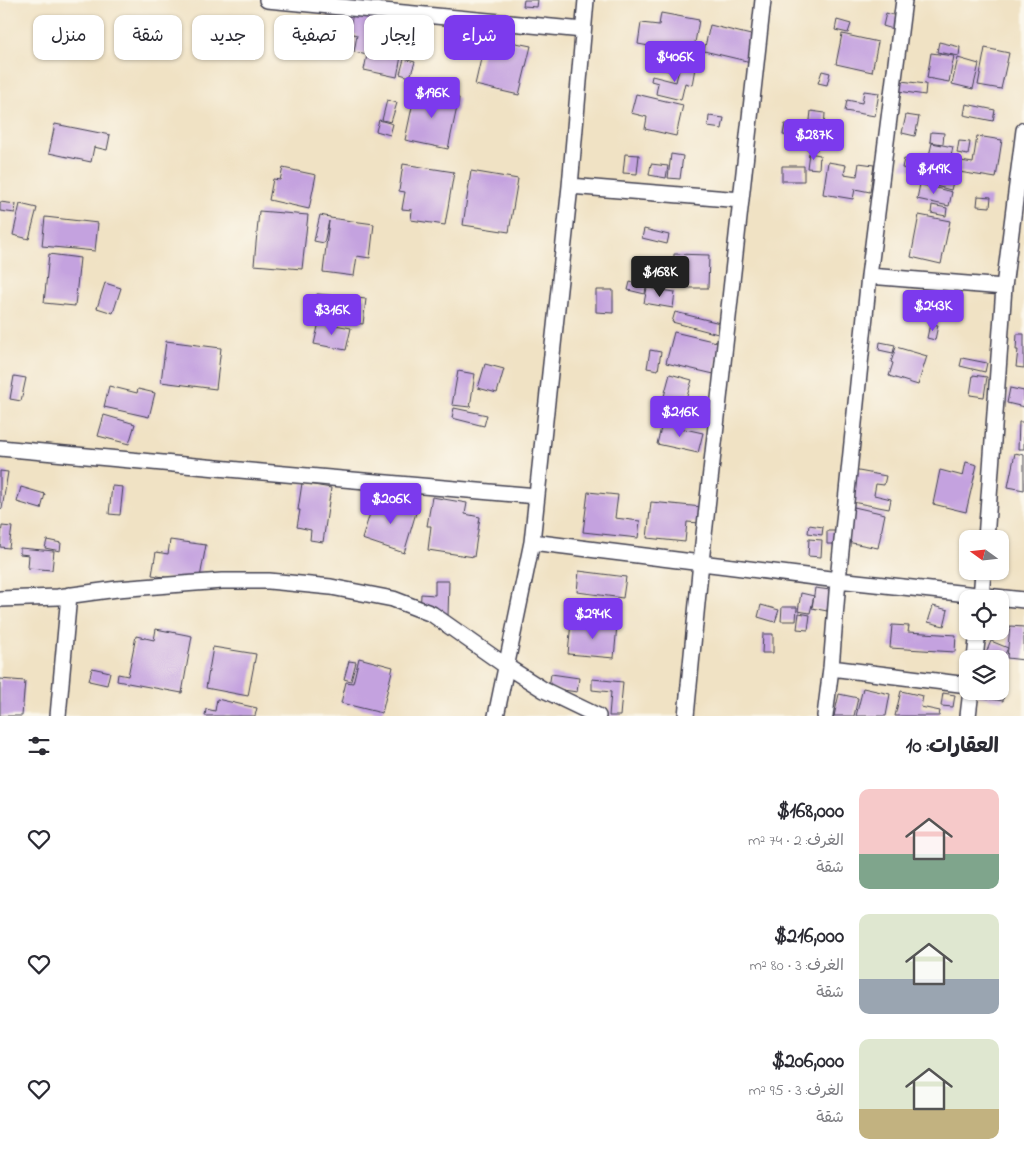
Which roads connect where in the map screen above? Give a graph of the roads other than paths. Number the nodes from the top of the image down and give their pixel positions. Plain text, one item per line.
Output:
1 (266, 0) edge
2 (586, 0) edge
3 (763, 0) edge
4 (904, 0) edge
5 (583, 30) junction
6 (1024, 130) edge
7 (570, 186) junction
8 (741, 200) junction
9 (1018, 233) edge
10 (869, 276) junction
11 (1004, 287) junction
12 (0, 448) edge
13 (537, 496) junction
14 (987, 530) edge
15 (532, 542) junction
16 (701, 562) junction
17 (838, 580) junction
18 (959, 594) edge
19 (69, 595) junction
20 (0, 599) edge
21 (1009, 599) edge
22 (1024, 600) edge
23 (506, 666) junction
24 (831, 668) junction
25 (959, 684) edge
26 (970, 700) edge
27 (58, 716) edge
28 (496, 716) edge
29 (598, 716) edge
30 (686, 716) edge
31 (825, 716) edge
32 (968, 716) edge

1 - 5 street
2 - 5 street
3 - 8 street
4 - 10 street
5 - 7 street
6 - 9 street
7 - 8 street
7 - 13 street
8 - 16 street
9 - 11 street
10 - 11 street
10 - 17 street
11 - 14 street
12 - 13 street
13 - 15 street
15 - 16 street
15 - 23 street
16 - 17 street
16 - 30 street
17 - 18 street
17 - 24 street
19 - 20 street
19 - 23 street
19 - 27 street
21 - 22 street
23 - 28 street
23 - 29 street
24 - 25 street
24 - 31 street
26 - 32 street

